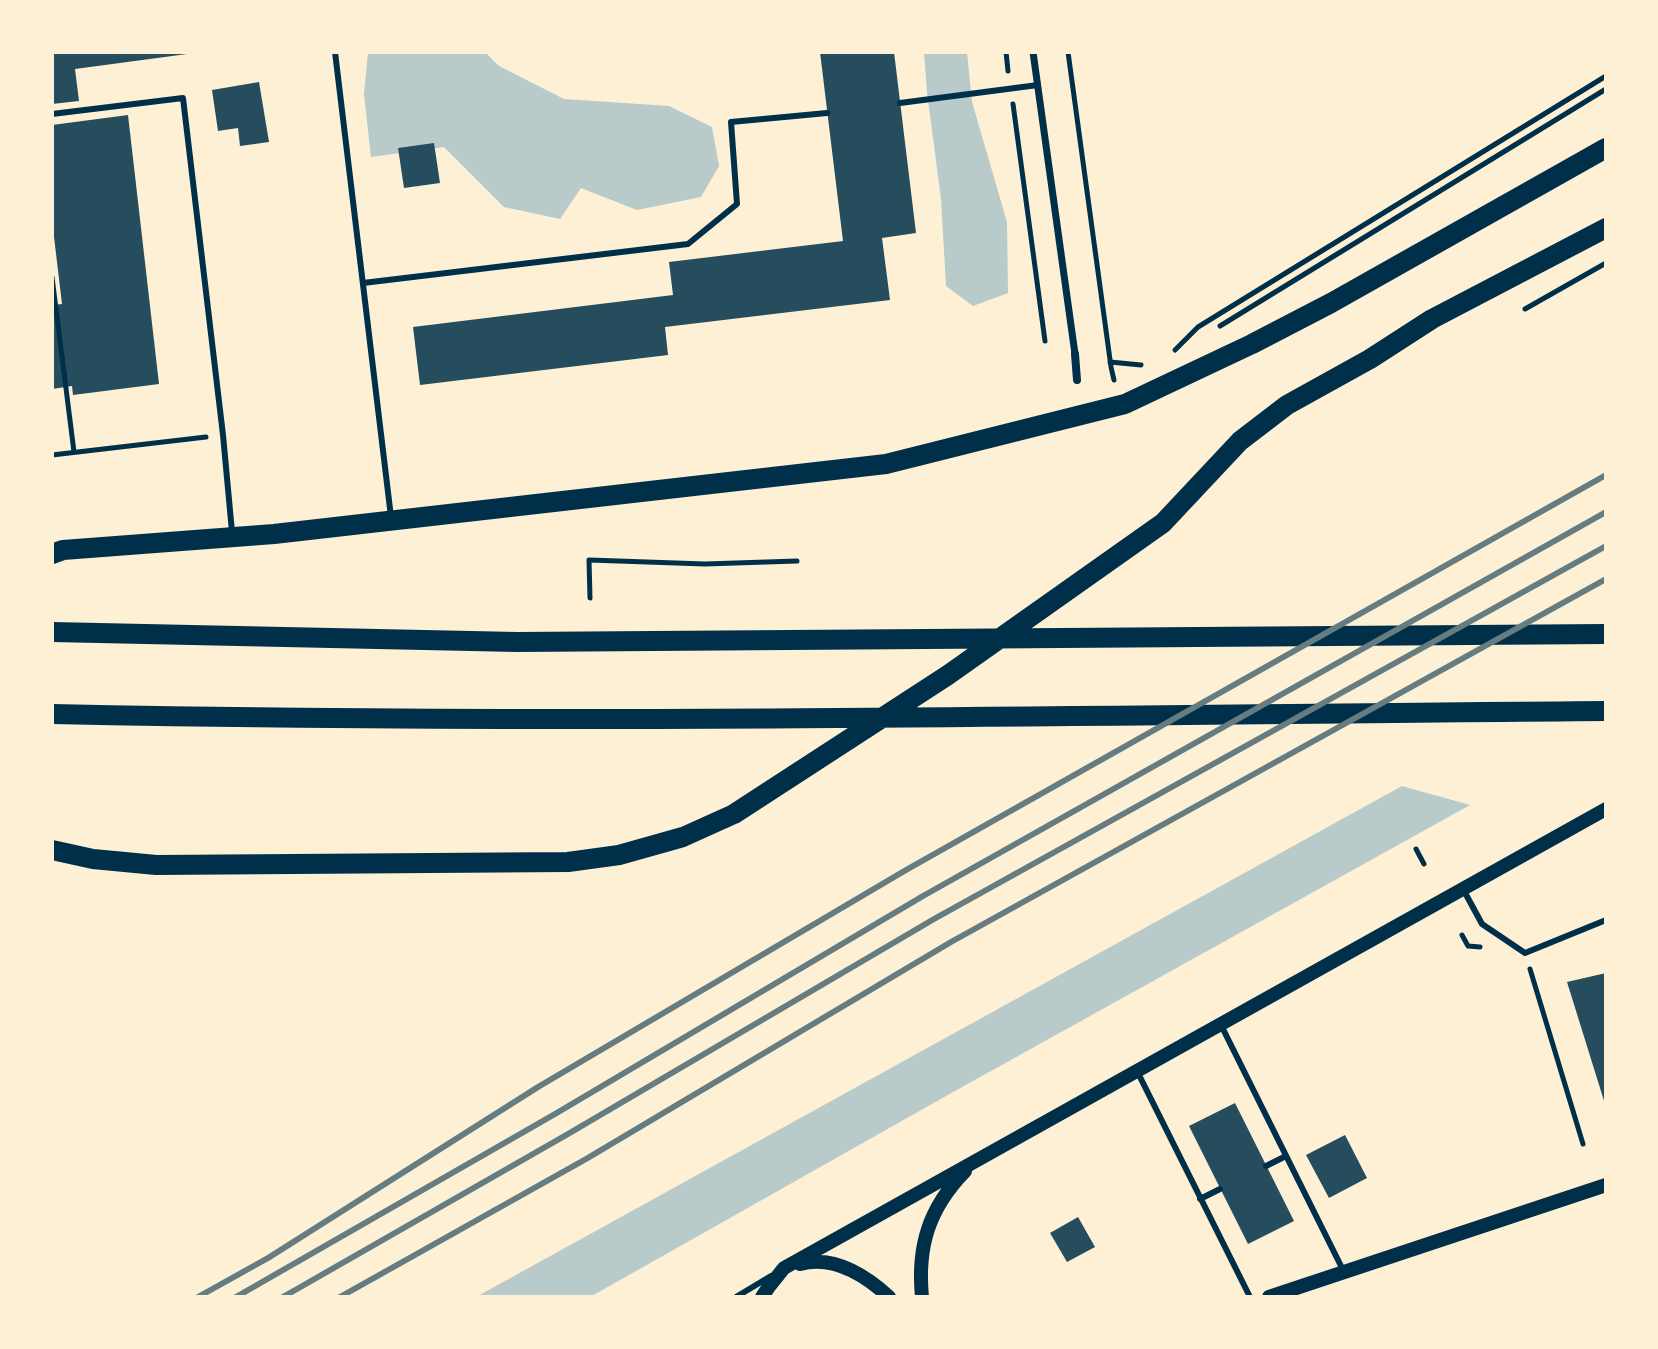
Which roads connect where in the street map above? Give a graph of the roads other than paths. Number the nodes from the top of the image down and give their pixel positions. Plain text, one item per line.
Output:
1 (335, 52) edge
2 (1033, 52) edge
3 (1038, 85) junction
4 (900, 103) dead end
5 (827, 113) dead end
6 (52, 114) edge
7 (1606, 148) edge
8 (1606, 228) edge
9 (363, 283) junction
10 (1075, 354) joint
11 (1077, 380) dead end
12 (391, 521) junction
13 (232, 537) junction
14 (56, 551) edge
15 (52, 632) edge
16 (1606, 634) edge
17 (1606, 711) edge
18 (52, 714) edge
19 (1606, 809) edge
20 (52, 850) edge
21 (1463, 889) junction
22 (1606, 920) edge
23 (1221, 1025) junction
24 (1137, 1071) junction
25 (1286, 1156) junction
26 (977, 1159) junction
27 (1266, 1166) dead end
28 (1606, 1185) edge
29 (1220, 1189) dead end
30 (1200, 1199) junction
31 (784, 1268) junction
32 (1345, 1273) junction
33 (736, 1297) edge
34 (762, 1297) edge
35 (889, 1297) edge
36 (922, 1297) edge
37 (1250, 1297) edge
38 (1269, 1297) edge

1 - 9 lane
2 - 3 street
3 - 4 lane
3 - 10 street
5 - 9 lane
6 - 13 lane
7 - 12 main road
8 - 20 main road
9 - 12 lane
10 - 11 street
12 - 13 main road
13 - 14 main road
15 - 16 main road
17 - 18 main road
19 - 21 street
21 - 22 lane
21 - 23 street
23 - 24 street
23 - 25 lane
24 - 26 street
24 - 30 lane
25 - 27 lane
25 - 32 lane
26 - 31 street
26 - 36 street
28 - 32 street
29 - 30 lane
30 - 37 lane
31 - 33 lane
31 - 34 street
31 - 35 street
32 - 38 street

